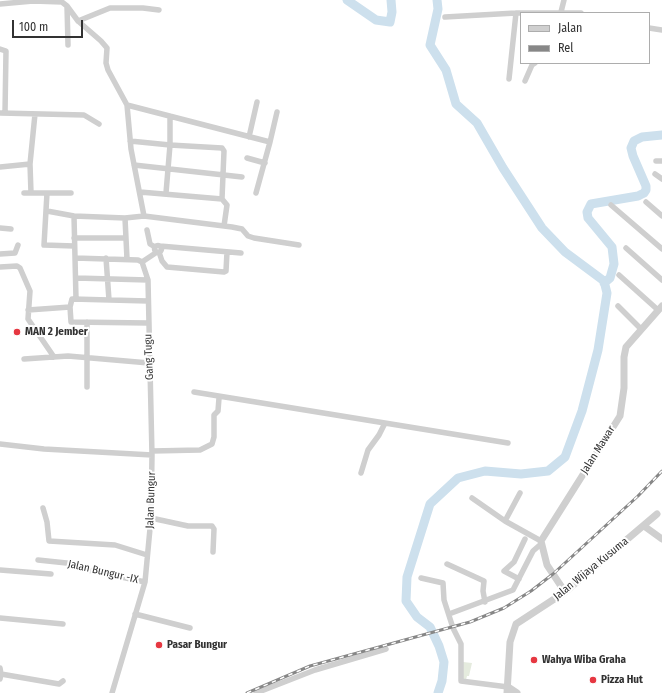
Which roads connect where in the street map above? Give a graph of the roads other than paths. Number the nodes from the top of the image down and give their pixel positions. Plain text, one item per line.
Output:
1 (564, 0) edge
2 (0, 4) edge
3 (68, 6) junction
4 (159, 10) dead end
5 (561, 12) edge
6 (516, 13) junction
7 (520, 13) edge
8 (445, 16) dead end
9 (79, 21) junction
10 (650, 28) edge
11 (662, 30) edge
12 (68, 45) dead end
13 (0, 49) edge
14 (533, 64) edge
15 (509, 80) dead end
16 (525, 81) dead end
17 (258, 102) dead end
18 (127, 105) junction
19 (277, 112) dead end
20 (3, 113) edge
21 (35, 114) junction
22 (170, 116) junction
23 (99, 124) dead end
24 (249, 137) junction
25 (130, 141) junction
26 (270, 142) junction
27 (170, 145) junction
28 (247, 158) dead end
29 (265, 163) junction
30 (30, 164) junction
31 (134, 165) junction
32 (0, 167) edge
33 (169, 169) junction
34 (224, 174) junction
35 (655, 174) dead end
36 (242, 177) dead end
37 (662, 179) edge
38 (140, 192) junction
39 (24, 193) dead end
40 (31, 193) junction
41 (47, 193) junction
42 (71, 193) dead end
43 (166, 193) junction
44 (256, 193) dead end
45 (222, 199) junction
46 (646, 202) dead end
47 (611, 205) dead end
48 (47, 211) junction
49 (74, 216) junction
50 (662, 216) edge
51 (140, 217) junction
52 (125, 218) junction
53 (224, 226) junction
54 (0, 228) edge
55 (10, 229) dead end
56 (147, 230) dead end
57 (74, 238) junction
58 (126, 238) junction
59 (18, 245) dead end
60 (299, 245) dead end
61 (74, 246) junction
62 (626, 248) dead end
63 (158, 249) junction
64 (662, 249) edge
65 (227, 252) junction
66 (241, 253) dead end
67 (0, 254) edge
68 (75, 258) junction
69 (106, 258) junction
70 (127, 259) junction
71 (141, 261) junction
72 (0, 267) edge
73 (619, 275) dead end
74 (76, 278) junction
75 (108, 279) junction
76 (148, 280) junction
77 (662, 280) edge
78 (76, 299) junction
79 (109, 300) junction
80 (148, 301) junction
81 (618, 306) dead end
82 (70, 307) junction
83 (660, 308) edge
84 (28, 310) junction
85 (87, 322) junction
86 (148, 323) junction
87 (641, 329) junction
88 (54, 357) junction
89 (88, 357) junction
90 (24, 358) dead end
91 (149, 363) junction
92 (87, 387) dead end
93 (194, 392) dead end
94 (219, 398) junction
95 (385, 422) junction
96 (508, 443) dead end
97 (0, 444) edge
98 (152, 453) junction
99 (361, 474) dead end
100 (520, 494) dead end
101 (472, 498) dead end
102 (44, 508) dead end
103 (660, 511) edge
104 (151, 518) junction
105 (505, 521) junction
106 (644, 526) junction
107 (525, 539) dead end
108 (662, 539) edge
109 (541, 543) junction
110 (213, 552) dead end
111 (147, 555) junction
112 (38, 560) dead end
113 (446, 564) dead end
114 (0, 570) edge
115 (51, 574) dead end
116 (421, 578) dead end
117 (519, 579) junction
118 (145, 582) junction
119 (565, 592) junction
120 (485, 602) junction
121 (135, 614) junction
122 (449, 614) junction
123 (0, 618) edge
124 (63, 624) dead end
125 (190, 628) dead end
126 (386, 649) dead end
127 (1, 673) edge
128 (63, 681) dead end
129 (508, 690) edge
130 (112, 692) edge
131 (119, 693) edge
132 (256, 693) edge
133 (517, 693) edge

1 - 5 street
2 - 3 street
3 - 9 street
3 - 12 street
4 - 9 street
6 - 7 street
6 - 8 street
6 - 15 street
9 - 18 street
10 - 11 street
13 - 20 street
14 - 16 street
17 - 24 street
18 - 22 street
18 - 25 street
19 - 26 street
20 - 21 street
21 - 23 street
21 - 30 street
22 - 24 street
22 - 27 street
24 - 26 street
25 - 27 street
25 - 31 street
26 - 29 street
27 - 33 street
27 - 34 street
28 - 29 street
29 - 44 street
30 - 32 street
30 - 40 street
31 - 33 street
31 - 38 street
33 - 34 street
33 - 43 street
34 - 36 street
34 - 45 street
35 - 37 street
38 - 43 street
38 - 51 street
39 - 40 street
40 - 41 street
41 - 42 street
41 - 48 street
43 - 45 street
45 - 53 street
46 - 50 street
47 - 64 street
48 - 49 street
48 - 61 street
49 - 52 street
49 - 57 street
51 - 52 street
51 - 53 street
52 - 58 street
53 - 60 street
54 - 55 street
56 - 63 street
57 - 58 street
57 - 61 street
58 - 70 street
59 - 67 street
61 - 68 street
62 - 77 street
63 - 65 street
63 - 65 street
63 - 71 street
65 - 66 street
68 - 69 street
68 - 74 street
69 - 70 street
69 - 75 street
70 - 71 street
71 - 76 street, Gang Tugu
72 - 84 street
73 - 83 street
74 - 75 street
74 - 78 street
75 - 76 street
75 - 79 street
76 - 80 street, Gang Tugu
78 - 79 street
78 - 82 street
79 - 80 street
80 - 86 street, Gang Tugu
81 - 87 street
82 - 84 street
82 - 85 street
83 - 87 street, Jalan Mawar
84 - 88 street
85 - 86 street
85 - 89 street
86 - 91 street, Gang Tugu
87 - 109 street, Jalan Mawar
88 - 89 street
88 - 90 street
89 - 91 street
89 - 92 street
91 - 98 street, Gang Tugu
93 - 94 street
94 - 95 street
94 - 98 street
95 - 96 street
95 - 99 street
97 - 98 street, Jalan Bungur
98 - 104 street, Jalan Bungur
100 - 105 street
101 - 105 street
102 - 111 street
103 - 106 street, Jalan Wijaya Kusuma
104 - 110 street
104 - 111 street, Jalan Bungur
105 - 109 street
106 - 108 street
106 - 119 street, Jalan Wijaya Kusuma
107 - 117 street
109 - 117 street
109 - 119 street
111 - 118 street, Jalan Bungur
112 - 118 street, Jalan Bungur -IX
113 - 120 street
114 - 115 street
116 - 122 street
117 - 120 street
118 - 121 street, Jalan Bungur
119 - 129 street, Jalan Wijaya Kusuma
120 - 122 street
121 - 125 street
121 - 130 street, Jalan Bungur
122 - 129 street
123 - 124 street
126 - 132 street
127 - 128 street
129 - 133 street
130 - 131 street

